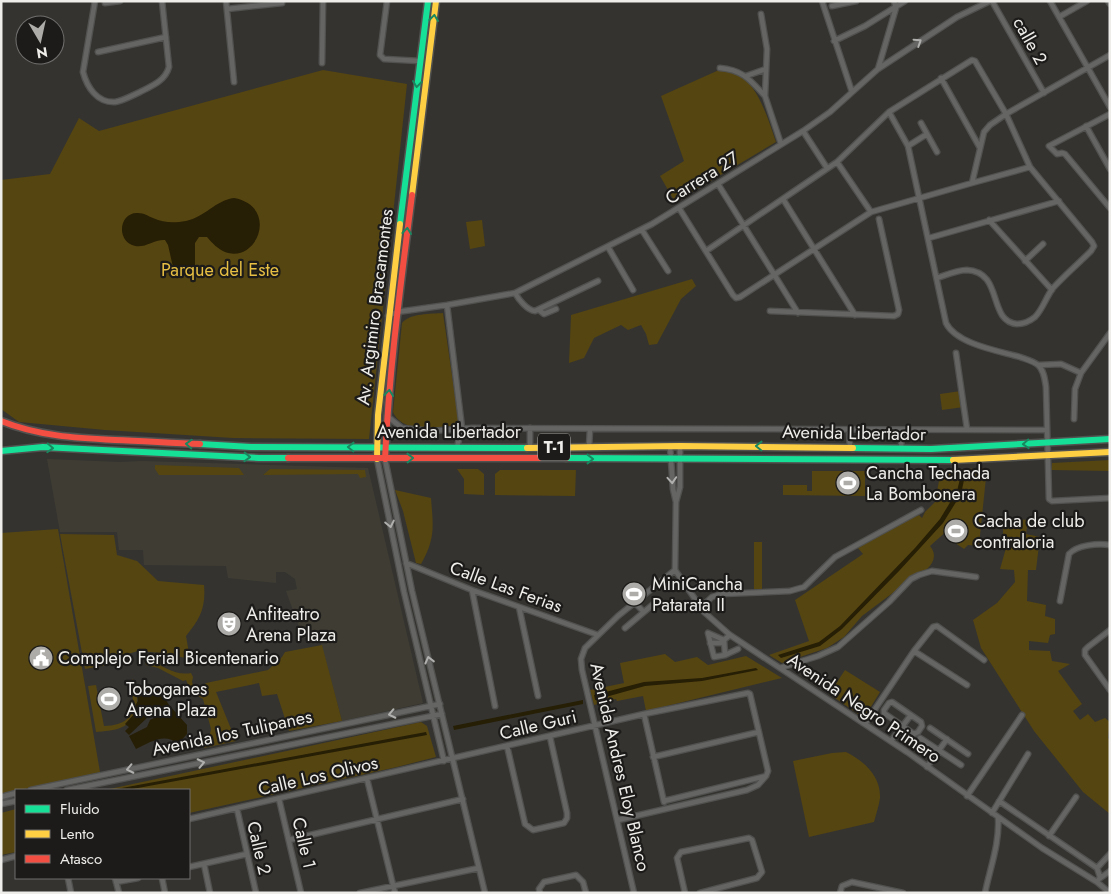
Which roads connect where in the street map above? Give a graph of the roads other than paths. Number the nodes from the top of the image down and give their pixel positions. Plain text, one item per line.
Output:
1 (95, 1) edge
2 (120, 1) edge
3 (162, 1) edge
4 (226, 1) edge
5 (323, 1) edge
6 (387, 1) edge
7 (428, 1) edge
8 (436, 1) edge
9 (822, 1) edge
10 (856, 1) edge
11 (894, 1) edge
12 (905, 1) edge
13 (991, 1) edge
14 (1050, 1) edge
15 (1087, 1) edge
16 (105, 3) dead end
17 (282, 3) dead end
18 (832, 6) dead end
19 (896, 8) junction
20 (227, 9) junction
21 (761, 14) dead end
22 (1059, 17) junction
23 (166, 37) junction
24 (834, 41) junction
25 (98, 52) dead end
26 (1110, 55) edge
27 (420, 61) junction
28 (322, 63) dead end
29 (720, 68) dead end
30 (878, 68) junction
31 (1088, 68) junction
32 (766, 69) junction
33 (746, 76) junction
34 (941, 78) junction
35 (234, 82) dead end
36 (852, 92) junction
37 (1044, 93) junction
38 (765, 96) junction
39 (1110, 107) edge
40 (889, 112) junction
41 (1006, 114) junction
42 (1110, 114) edge
43 (920, 123) dead end
44 (1086, 126) junction
45 (803, 131) junction
46 (927, 134) junction
47 (781, 144) junction
48 (908, 146) junction
49 (980, 148) junction
50 (937, 152) dead end
51 (837, 162) junction
52 (1030, 167) junction
53 (827, 168) junction
54 (1110, 169) edge
55 (972, 183) junction
56 (718, 184) junction
57 (920, 197) junction
58 (783, 199) junction
59 (1058, 201) junction
60 (680, 208) junction
61 (1110, 208) edge
62 (871, 212) junction
63 (879, 219) dead end
64 (989, 220) junction
65 (743, 226) junction
66 (642, 230) junction
67 (929, 238) junction
68 (1043, 244) dead end
69 (608, 247) junction
70 (814, 249) junction
71 (706, 251) junction
72 (1025, 261) junction
73 (668, 271) dead end
74 (774, 275) junction
75 (937, 278) junction
76 (598, 281) dead end
77 (633, 290) dead end
78 (1052, 290) junction
79 (515, 293) junction
80 (447, 305) junction
81 (556, 309) dead end
82 (539, 310) junction
83 (770, 311) dead end
84 (397, 312) junction
85 (798, 313) junction
86 (855, 314) junction
87 (388, 316) junction
88 (1110, 333) edge
89 (956, 353) dead end
90 (1039, 365) junction
91 (1081, 373) junction
92 (387, 416) junction
93 (1074, 419) dead end
94 (1, 420) edge
95 (462, 428) junction
96 (530, 428) junction
97 (590, 429) junction
98 (968, 429) junction
99 (849, 430) junction
100 (902, 430) junction
101 (1047, 430) junction
102 (1110, 439) edge
103 (1047, 443) junction
104 (670, 446) junction
105 (680, 446) junction
106 (376, 447) junction
107 (457, 447) junction
108 (530, 447) junction
109 (589, 447) junction
110 (385, 448) junction
111 (850, 448) junction
112 (901, 449) junction
113 (1, 452) edge
114 (1110, 452) edge
115 (1048, 456) junction
116 (671, 458) junction
117 (680, 458) junction
118 (377, 459) junction
119 (385, 459) junction
120 (1109, 498) edge
121 (676, 502) junction
122 (1110, 503) edge
123 (922, 510) dead end
124 (1110, 545) edge
125 (406, 563) junction
126 (675, 570) junction
127 (976, 577) dead end
128 (472, 590) junction
129 (1060, 600) dead end
130 (657, 602) dead end
131 (635, 603) junction
132 (700, 607) junction
133 (519, 608) junction
134 (644, 612) junction
135 (625, 628) dead end
136 (1110, 630) edge
137 (598, 635) junction
138 (730, 635) junction
139 (724, 642) junction
140 (710, 643) junction
141 (738, 649) dead end
142 (914, 650) junction
143 (725, 655) junction
144 (984, 660) dead end
145 (780, 668) junction
146 (967, 685) dead end
147 (1110, 690) edge
148 (538, 696) dead end
149 (440, 704) junction
150 (432, 706) junction
151 (495, 706) dead end
152 (442, 714) junction
153 (644, 714) junction
154 (911, 715) junction
155 (1022, 715) dead end
156 (434, 716) junction
157 (864, 724) junction
158 (595, 726) junction
159 (903, 726) junction
160 (930, 728) dead end
161 (760, 732) junction
162 (550, 736) junction
163 (920, 738) dead end
164 (947, 739) junction
165 (891, 741) junction
166 (251, 743) junction
167 (507, 746) junction
168 (939, 751) junction
169 (252, 752) junction
170 (968, 754) dead end
171 (1028, 754) dead end
172 (653, 758) junction
173 (453, 759) junction
174 (444, 761) junction
175 (961, 765) dead end
176 (927, 767) junction
177 (766, 776) junction
178 (368, 779) junction
179 (36, 789) edge
180 (72, 789) edge
181 (15, 793) edge
182 (968, 796) junction
183 (1, 797) edge
184 (1076, 797) dead end
185 (279, 799) junction
186 (463, 800) junction
187 (15, 801) edge
188 (664, 801) junction
189 (999, 802) junction
190 (1, 804) edge
191 (665, 808) junction
192 (236, 809) junction
193 (992, 813) junction
194 (998, 817) junction
195 (190, 819) edge
196 (378, 819) junction
197 (618, 820) junction
198 (1049, 836) junction
199 (289, 840) junction
200 (247, 854) junction
201 (15, 856) edge
202 (1109, 856) edge
203 (1, 860) edge
204 (204, 864) junction
205 (190, 867) edge
206 (479, 868) junction
207 (1097, 868) junction
208 (1108, 873) edge
209 (68, 879) edge
210 (162, 879) edge
211 (116, 880) edge
212 (1099, 880) junction
213 (394, 885) junction
214 (71, 893) edge
215 (119, 893) edge
216 (165, 893) edge
217 (210, 893) edge
218 (256, 893) edge
219 (301, 893) edge
220 (360, 893) edge
221 (396, 893) edge
222 (485, 893) edge
223 (540, 893) edge
224 (586, 893) edge
225 (634, 893) edge
226 (685, 893) edge
227 (700, 893) edge
228 (840, 893) edge
229 (903, 893) edge
230 (985, 893) edge
231 (1110, 893) edge

1 - 23 street
2 - 16 street
3 - 23 street
4 - 20 street
5 - 28 street
6 - 27 street
7 - 27 main road, Av. Argimiro Bracamontes
84 -> 8 main road
9 - 24 street
10 - 18 street
11 - 19 street
12 - 19 street
30 -> 13 street, Carrera 27
13 - 37 street, calle 2
14 - 22 street
15 - 22 street
17 - 20 street
19 - 24 street
19 - 30 street
20 - 35 street
21 - 32 street
22 - 31 street
23 - 25 street
24 - 36 street
26 - 31 street
27 -> 87 main road, Av. Argimiro Bracamontes
29 - 33 street
30 - 36 street, Carrera 27
31 - 37 street
31 - 39 street
32 - 33 street
32 - 38 street
33 - 38 street
34 - 40 street
34 - 41 street
34 - 49 street
36 - 45 street, Carrera 27
37 - 41 street
38 - 47 street
40 - 48 street
40 - 51 street
41 - 49 street
41 - 52 street
42 - 44 street
43 - 46 street
44 - 54 street
44 - 61 street
45 - 47 street, Carrera 27
45 - 53 street
46 - 48 street
46 - 50 street
47 - 56 street, Carrera 27
48 - 57 street
49 - 55 street
51 - 53 street
51 - 62 street
52 - 55 street
52 - 59 street
53 - 58 street
55 - 57 street
56 - 60 street, Carrera 27
56 - 65 street
57 - 62 street
57 - 67 street
58 - 65 street
58 - 70 street
59 - 64 street
59 - 78 street
60 - 66 street, Carrera 27
60 - 71 street
62 - 70 street
63 - 86 street
64 - 67 street
64 - 72 street
65 - 71 street
65 - 74 street
66 - 69 street, Carrera 27
66 - 73 street
67 - 75 street
68 - 72 street
69 - 77 street
69 - 79 street, Carrera 27
70 - 74 street
70 - 86 street
71 - 74 street
72 - 78 street
74 - 85 street
75 - 78 street
75 - 90 street
76 - 82 street
79 - 80 street, Carrera 27
79 - 82 street
80 - 84 street, Carrera 27
80 - 95 street
81 - 82 street
83 - 85 street
84 - 87 street, Carrera 27
92 -> 84 main road
85 - 86 street
87 - 106 main road, Av. Argimiro Bracamontes
88 - 91 street
89 - 98 street
90 - 91 street
90 - 101 street
91 - 93 street
92 - 95 street
92 - 110 main road
106 -> 94 main road, Avenida Libertador / T-1
95 - 96 street
95 - 107 street
96 - 97 street
96 - 108 street
97 - 99 street
97 - 109 street
98 - 100 street
98 - 101 street
99 - 100 street
99 - 111 street
100 - 112 street
101 - 103 street
102 - 103 main road, Avenida Libertador / T-1
103 -> 112 main road, Avenida Libertador / T-1
103 - 115 street
104 - 105 main road, Avenida Libertador / T-1
104 - 109 main road, Avenida Libertador / T-1
104 - 116 street
111 -> 105 main road, Avenida Libertador / T-1
105 - 117 street
106 - 110 main road, Avenida Libertador / T-1
106 - 118 main road, Av. Argimiro Bracamontes
107 - 108 main road, Avenida Libertador / T-1
107 - 110 main road, Avenida Libertador / T-1
108 - 109 main road, Avenida Libertador / T-1
110 - 119 main road
111 - 112 main road, Avenida Libertador / T-1
113 -> 118 main road, Avenida Libertador / T-1
114 - 115 main road, Avenida Libertador / T-1
115 - 117 main road, Avenida Libertador / T-1
115 - 120 street
116 - 117 main road, Avenida Libertador / T-1
119 -> 116 main road, Avenida Libertador / T-1
116 -> 121 street
117 - 121 street
118 - 119 main road, Avenida Libertador / T-1
118 -> 150 street, Av. Argimiro Bracamontes
119 - 125 street
120 - 122 street
121 - 126 street
123 - 132 street
124 - 129 street
125 - 128 street, Calle Las Ferias
149 -> 125 street
126 - 131 street, Avenida Andres Eloy Blanco
126 - 132 street, Avenida Negro Primero
127 - 145 street
128 - 133 street, Calle Las Ferias
128 - 151 street
130 - 134 street
131 - 134 street
131 - 137 street, Avenida Andres Eloy Blanco
132 - 138 street, Avenida Negro Primero
133 - 137 street, Calle Las Ferias
133 - 148 street
134 - 135 street
136 - 147 street
137 - 158 street, Avenida Andres Eloy Blanco
138 - 139 street
138 - 145 street, Avenida Negro Primero
139 - 140 street
139 - 140 street
139 - 143 street
140 - 143 street
141 - 143 street
142 - 144 street
142 - 146 street
142 - 157 street
145 - 157 street, Avenida Negro Primero
149 - 150 street, Avenida los Tulipanes
149 - 152 street
150 - 156 street, Av. Argimiro Bracamontes
150 -> 166 street, Avenida los Tulipanes
152 - 156 street, Avenida los Tulipanes
152 - 173 street
153 - 158 street, Calle Guri
153 - 161 street, Calle Guri
153 - 172 street
154 - 159 street
154 - 159 street
154 - 159 street
155 - 182 street
156 - 169 street, Avenida los Tulipanes
156 - 174 street, Av. Argimiro Bracamontes
157 - 165 street, Avenida Negro Primero
158 - 162 street, Calle Guri
158 - 197 street, Avenida Andres Eloy Blanco
159 - 165 street
160 - 164 street
161 - 172 street
161 - 177 street
162 - 167 street, Calle Guri
162 - 167 street
163 - 168 street
164 - 168 street
164 - 170 street
165 - 176 street, Avenida Negro Primero
166 - 169 street
166 -> 179 street, Avenida los Tulipanes
167 - 173 street, Calle Guri
168 - 175 street
168 - 176 street
180 -> 169 street, Avenida los Tulipanes
171 - 189 street
172 - 188 street
173 - 174 street, Calle Los Olivos
173 - 186 street
174 - 178 street, Calle Los Olivos
176 - 182 street, Avenida Negro Primero
177 - 188 street
177 - 191 street
178 - 185 street, Calle Los Olivos
178 - 196 street
181 - 183 street
182 - 193 street, Avenida Negro Primero
184 - 198 street
185 - 192 street, Calle Los Olivos
185 - 199 street, Calle 1
186 - 196 street
186 - 206 street
187 - 190 street
188 - 191 street
189 - 193 street
189 - 198 street
191 - 197 street
192 - 195 street, Calle Los Olivos
192 - 200 street, Calle 2
193 - 194 street, Avenida Negro Primero
194 - 212 street, Avenida Negro Primero
194 - 230 street
196 - 199 street
196 - 213 street
197 - 225 street, Avenida Andres Eloy Blanco
198 - 207 street
199 - 219 street, Calle 1
200 - 204 street
200 - 218 street, Calle 2
201 - 203 street
202 - 207 street
204 - 205 street
204 - 217 street
206 - 213 street
206 - 222 street
207 - 212 street
208 - 212 street
209 - 214 street
210 - 216 street
211 - 215 street
212 - 231 street, Avenida Negro Primero
213 - 220 street
213 - 221 street
223 - 224 street
226 - 227 street
228 - 229 street

